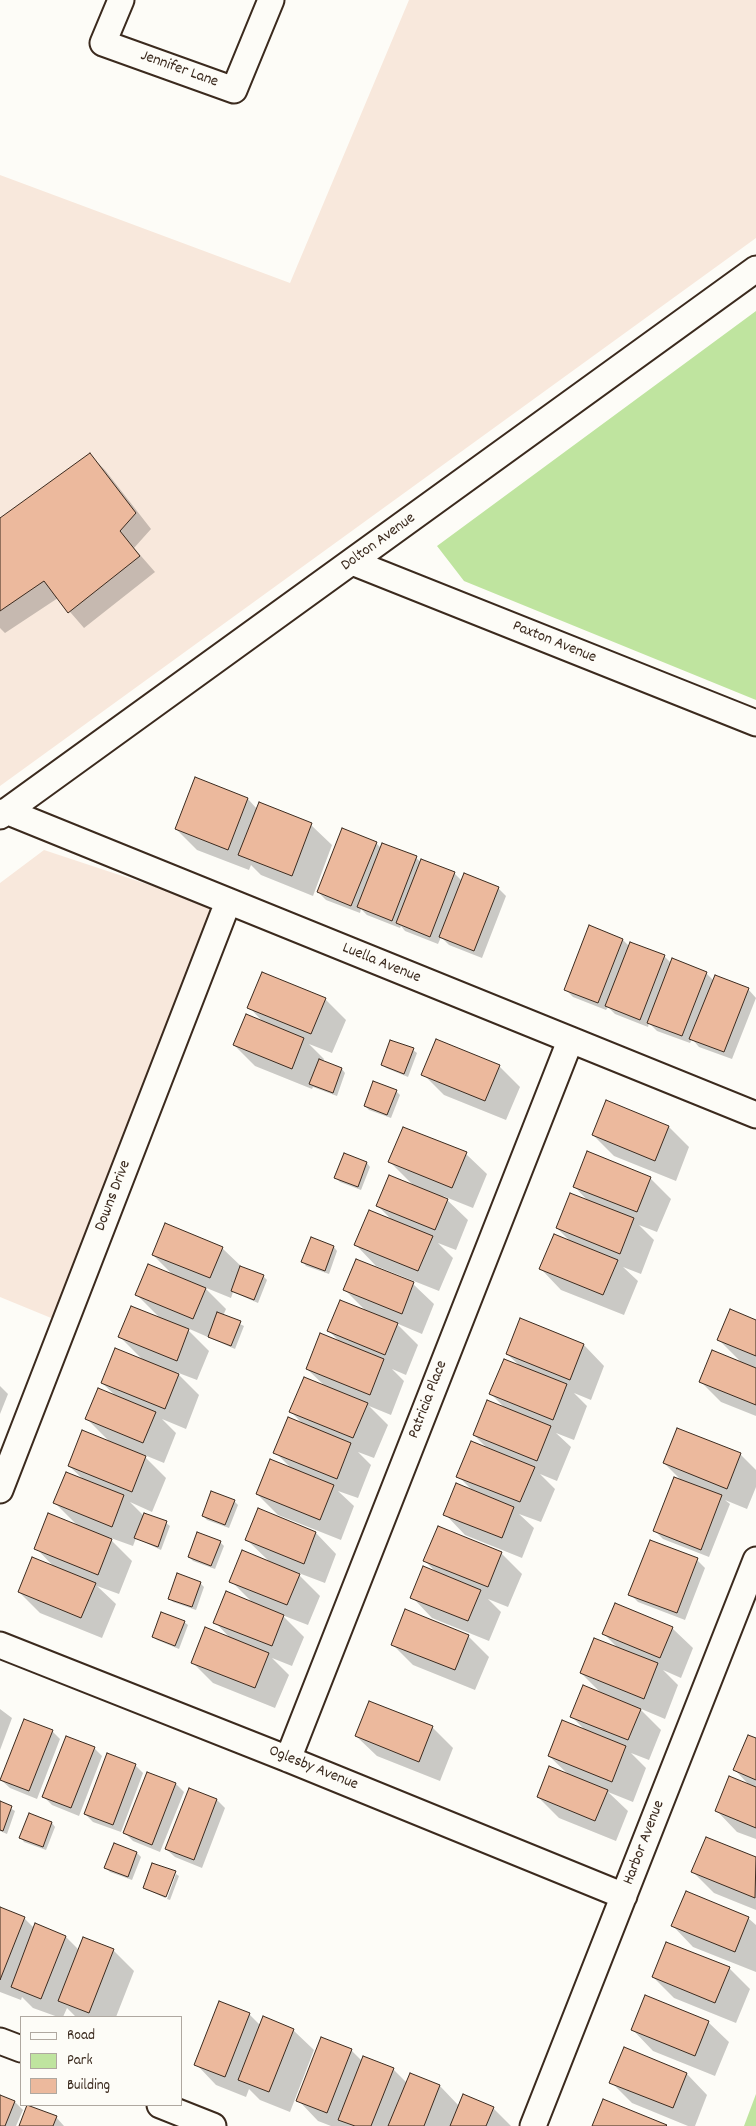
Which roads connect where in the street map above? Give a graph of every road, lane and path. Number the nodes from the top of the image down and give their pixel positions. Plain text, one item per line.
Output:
1 (121, 0) edge
2 (271, 0) edge
3 (756, 269) edge
4 (352, 562) junction
5 (756, 723) edge
6 (3, 813) edge
7 (228, 902) junction
8 (570, 1041) junction
9 (756, 1115) edge
10 (0, 1490) edge
11 (756, 1560) edge
12 (0, 1645) edge
13 (288, 1759) junction
14 (624, 1896) junction
15 (0, 2041) edge
16 (20, 2049) edge
17 (163, 2106) edge
18 (213, 2126) edge
19 (533, 2126) edge

1 - 2 street, Jennifer Lane
3 - 4 street, Dolton Avenue
4 - 5 street, Paxton Avenue
4 - 6 street, Dolton Avenue
6 - 7 street, Luella Avenue
7 - 8 street, Luella Avenue
7 - 10 street, Downs Drive
8 - 9 street, Luella Avenue
8 - 13 street, Patricia Place
11 - 14 street, Harbor Avenue
12 - 13 street, Oglesby Avenue
13 - 14 street, Oglesby Avenue
14 - 19 street, Harbor Avenue
15 - 16 street
17 - 18 street

